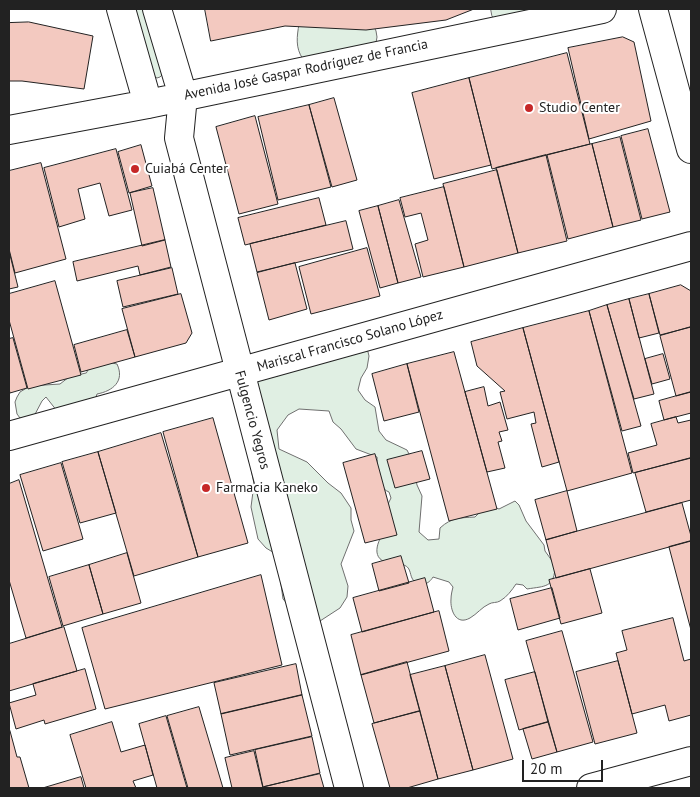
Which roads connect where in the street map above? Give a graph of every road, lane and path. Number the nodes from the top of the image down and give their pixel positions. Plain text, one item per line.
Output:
1 (121, 9) edge
2 (157, 9) edge
3 (602, 9) edge
4 (653, 9) edge
5 (183, 96) junction
6 (148, 104) junction
7 (9, 130) edge
8 (179, 138) junction
9 (691, 149) edge
10 (691, 246) edge
11 (239, 372) junction
12 (9, 436) edge
13 (691, 761) edge
14 (349, 788) edge
15 (591, 788) edge

1 - 6 street
2 - 5 street
3 - 5 street, Avenida José Gaspar Rodríguez de Francia
4 - 9 street
5 - 6 street, Avenida José Gaspar Rodríguez de Francia
5 - 8 street, Fulgencio Yegros
6 - 7 street, Avenida José Gaspar Rodríguez de Francia
6 - 8 street, Fulgencio Yegros
8 - 11 street, Fulgencio Yegros
10 - 11 street, Mariscal Francisco Solano López
11 - 12 street, Mariscal Francisco Solano López
11 - 14 street, Fulgencio Yegros
13 - 15 street

